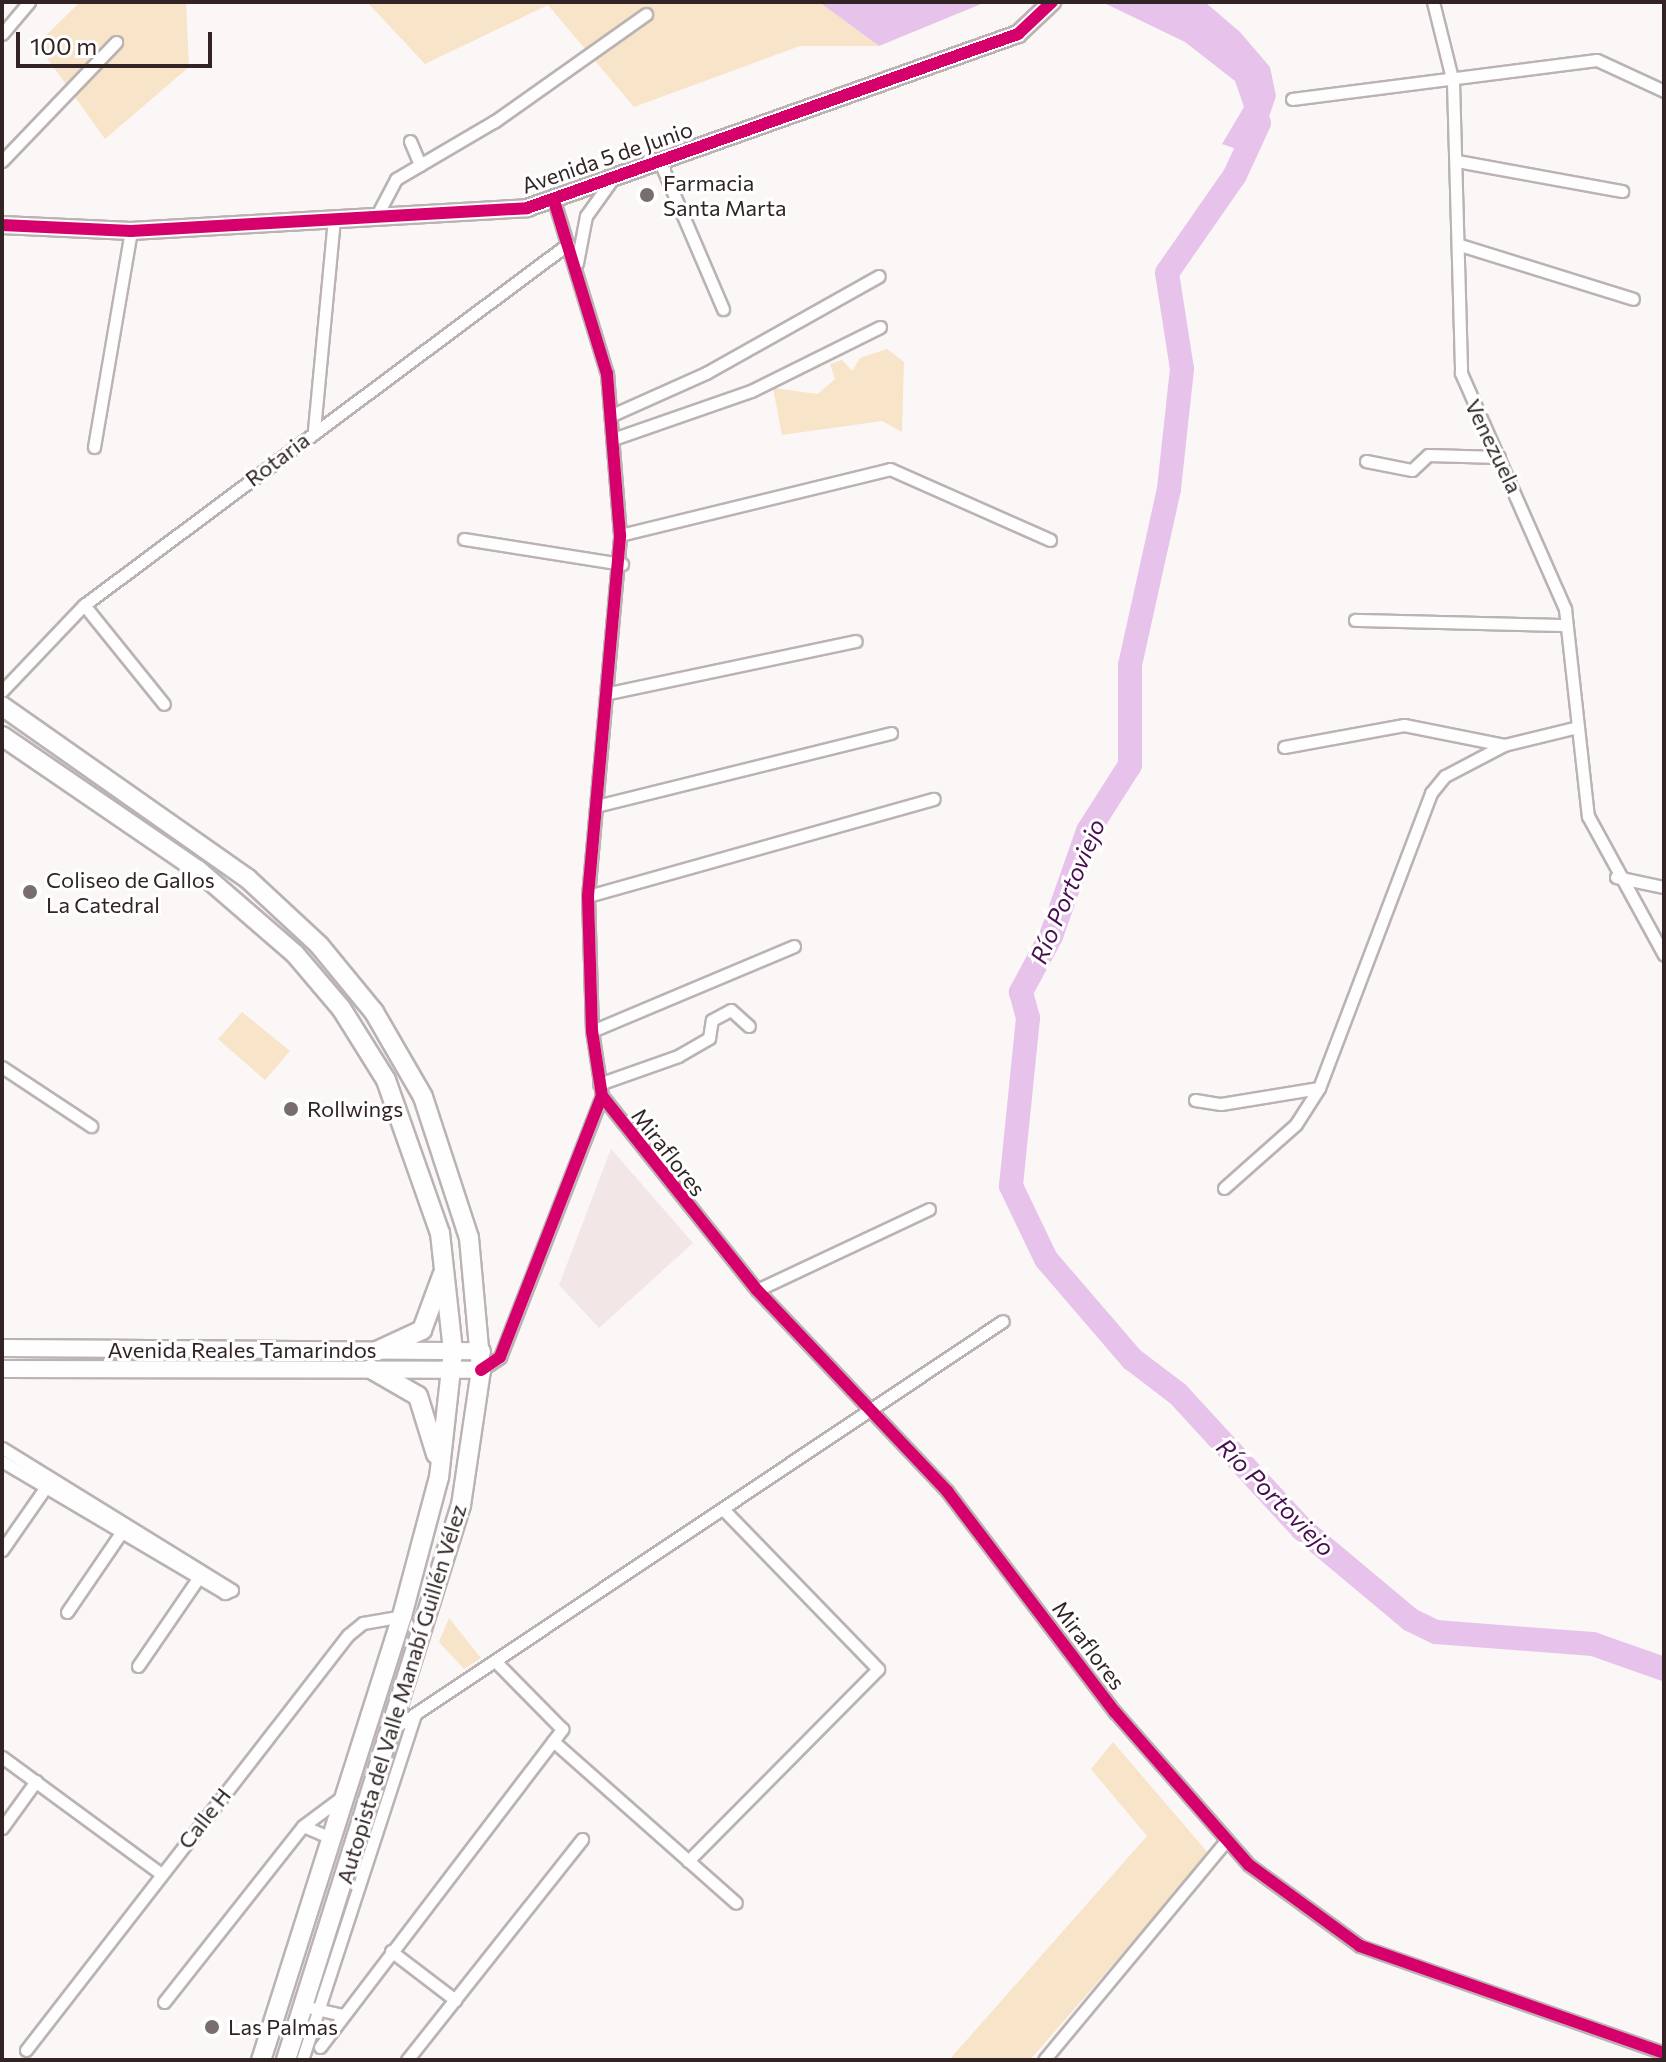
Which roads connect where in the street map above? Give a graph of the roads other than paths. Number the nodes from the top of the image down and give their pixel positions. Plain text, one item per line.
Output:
1 (29, 2) edge
2 (1433, 2) edge
3 (1052, 3) edge
4 (646, 14) dead end
5 (2, 34) edge
6 (116, 42) dead end
7 (1453, 82) junction
8 (1664, 91) edge
9 (1292, 99) dead end
10 (410, 141) dead end
11 (2, 161) edge
12 (1457, 161) junction
13 (660, 162) junction
14 (420, 165) junction
15 (611, 181) junction
16 (1622, 191) dead end
17 (554, 201) junction
18 (376, 217) junction
19 (334, 220) junction
20 (2, 225) edge
21 (131, 231) junction
22 (568, 244) junction
23 (1460, 245) junction
24 (576, 267) junction
25 (879, 276) dead end
26 (1633, 299) dead end
27 (723, 309) dead end
28 (880, 327) dead end
29 (612, 415) junction
30 (314, 430) junction
31 (613, 439) junction
32 (94, 447) dead end
33 (1499, 457) junction
34 (1366, 461) dead end
35 (620, 535) junction
36 (464, 539) dead end
37 (1050, 540) dead end
38 (622, 564) junction
39 (84, 605) junction
40 (1355, 620) dead end
41 (1565, 625) junction
42 (856, 641) dead end
43 (2, 691) edge
44 (609, 693) junction
45 (164, 704) dead end
46 (2, 706) edge
47 (1578, 727) junction
48 (891, 733) dead end
49 (2, 736) edge
50 (1504, 745) junction
51 (1284, 747) dead end
52 (934, 799) dead end
53 (596, 806) junction
54 (1616, 877) junction
55 (1664, 887) edge
56 (588, 896) junction
57 (794, 946) dead end
58 (1664, 955) edge
59 (749, 1026) dead end
60 (592, 1031) junction
61 (2, 1067) edge
62 (1319, 1088) junction
63 (601, 1090) junction
64 (1195, 1100) dead end
65 (91, 1126) dead end
66 (1224, 1188) dead end
67 (929, 1209) dead end
68 (443, 1249) junction
69 (757, 1290) junction
70 (1003, 1321) dead end
71 (2, 1348) edge
72 (453, 1351) junction
73 (374, 1360) junction
74 (481, 1361) junction
75 (2, 1369) edge
76 (452, 1370) junction
77 (867, 1410) junction
78 (2, 1448) edge
79 (2, 1461) edge
80 (49, 1482) junction
81 (434, 1500) junction
82 (724, 1510) junction
83 (125, 1527) junction
84 (2, 1550) edge
85 (67, 1612) dead end
86 (402, 1616) junction
87 (495, 1661) junction
88 (138, 1666) dead end
89 (415, 1714) junction
90 (394, 1728) junction
91 (553, 1741) junction
92 (2, 1757) edge
93 (36, 1781) junction
94 (346, 1794) junction
95 (303, 1826) junction
96 (2, 1828) edge
97 (331, 1838) junction
98 (582, 1839) dead end
99 (1226, 1841) junction
100 (688, 1861) junction
101 (161, 1874) junction
102 (736, 1903) dead end
103 (391, 1951) junction
104 (455, 2000) junction
105 (164, 2002) dead end
106 (311, 2008) junction
107 (343, 2015) junction
108 (320, 2047) dead end
109 (26, 2050) dead end
110 (1664, 2053) edge
111 (261, 2060) edge
112 (286, 2060) edge
113 (302, 2060) edge
114 (407, 2060) edge
115 (1044, 2060) edge

1 - 5 street
2 - 7 street, Venezuela
3 - 13 street, Avenida 5 de Junio
4 - 14 street
6 - 11 street
7 - 8 street
7 - 9 street
7 - 12 street, Venezuela
10 - 14 street
12 - 16 street
12 - 23 street, Venezuela
13 - 15 street, Avenida 5 de Junio
13 - 27 street
14 - 18 street
15 - 17 street, Avenida 5 de Junio
15 - 24 street
17 - 18 street, Avenida 5 de Junio
17 - 22 street
18 - 19 street, Avenida 5 de Junio
19 - 21 street, Avenida 5 de Junio
19 - 30 street
20 - 21 street, Avenida 5 de Junio
21 - 32 street
22 - 24 street
22 - 30 street, Rotaria
23 - 26 street
23 - 33 street, Venezuela
24 - 29 street
25 - 29 street
28 - 31 street
29 - 31 street
30 - 39 street, Rotaria
31 - 35 street
33 - 34 street
33 - 41 street, Venezuela
35 - 37 street
35 - 38 street
36 - 38 street
38 - 44 street
39 - 43 street, Rotaria
39 - 45 street
40 - 41 street
41 - 47 street, Venezuela
42 - 44 street
44 - 53 street
46 - 74 main road, Autopista del Valle Manabí Guillén Vélez
47 - 50 street
47 - 54 street, Venezuela
48 - 53 street
49 - 68 main road, Autopista del Valle Manabí Guillén Vélez
50 - 51 street
50 - 62 street
52 - 56 street
53 - 56 street
54 - 55 street
54 - 58 street, Venezuela
56 - 60 street
57 - 60 street
59 - 63 street
60 - 63 street
61 - 65 street
62 - 64 street
62 - 66 street
63 - 69 street, Miraflores
63 - 74 street
67 - 69 street
68 - 72 main road, Autopista del Valle Manabí Guillén Vélez
68 - 73 main road
69 - 77 street, Miraflores
70 - 77 street
71 - 73 street, Avenida Reales Tamarindos
72 - 73 street, Avenida Reales Tamarindos
72 - 74 street, Avenida Reales Tamarindos
72 - 76 main road, Autopista del Valle Manabí Guillén Vélez
73 - 75 street, Avenida Reales Tamarindos
73 - 76 street, Avenida Reales Tamarindos
73 - 81 main road
74 - 76 street, Avenida Reales Tamarindos
74 - 90 main road, Autopista del Valle Manabí Guillén Vélez
76 - 81 main road, Autopista del Valle Manabí Guillén Vélez
77 - 82 street
77 - 99 street, Miraflores
78 - 80 street
79 - 80 street
80 - 83 street
80 - 84 street
81 - 86 main road, Autopista del Valle Manabí Guillén Vélez
82 - 87 street
82 - 100 street
83 - 85 street
83 - 88 street
86 - 94 main road, Autopista del Valle Manabí Guillén Vélez
86 - 101 street, Calle H
87 - 89 street
87 - 91 street
89 - 90 street
89 - 106 street
90 - 106 main road, Autopista del Valle Manabí Guillén Vélez
91 - 100 street
91 - 103 street
92 - 93 street
93 - 96 street
93 - 101 street
94 - 95 street
94 - 97 main road, Autopista del Valle Manabí Guillén Vélez
95 - 97 street
95 - 105 street
97 - 111 main road, Autopista del Valle Manabí Guillén Vélez
98 - 104 street
99 - 110 street, Miraflores
99 - 115 street
100 - 102 street
101 - 109 street, Calle H
103 - 104 street
103 - 107 street
104 - 114 street
106 - 107 street
106 - 112 main road, Autopista del Valle Manabí Guillén Vélez
106 - 113 street
107 - 108 street

